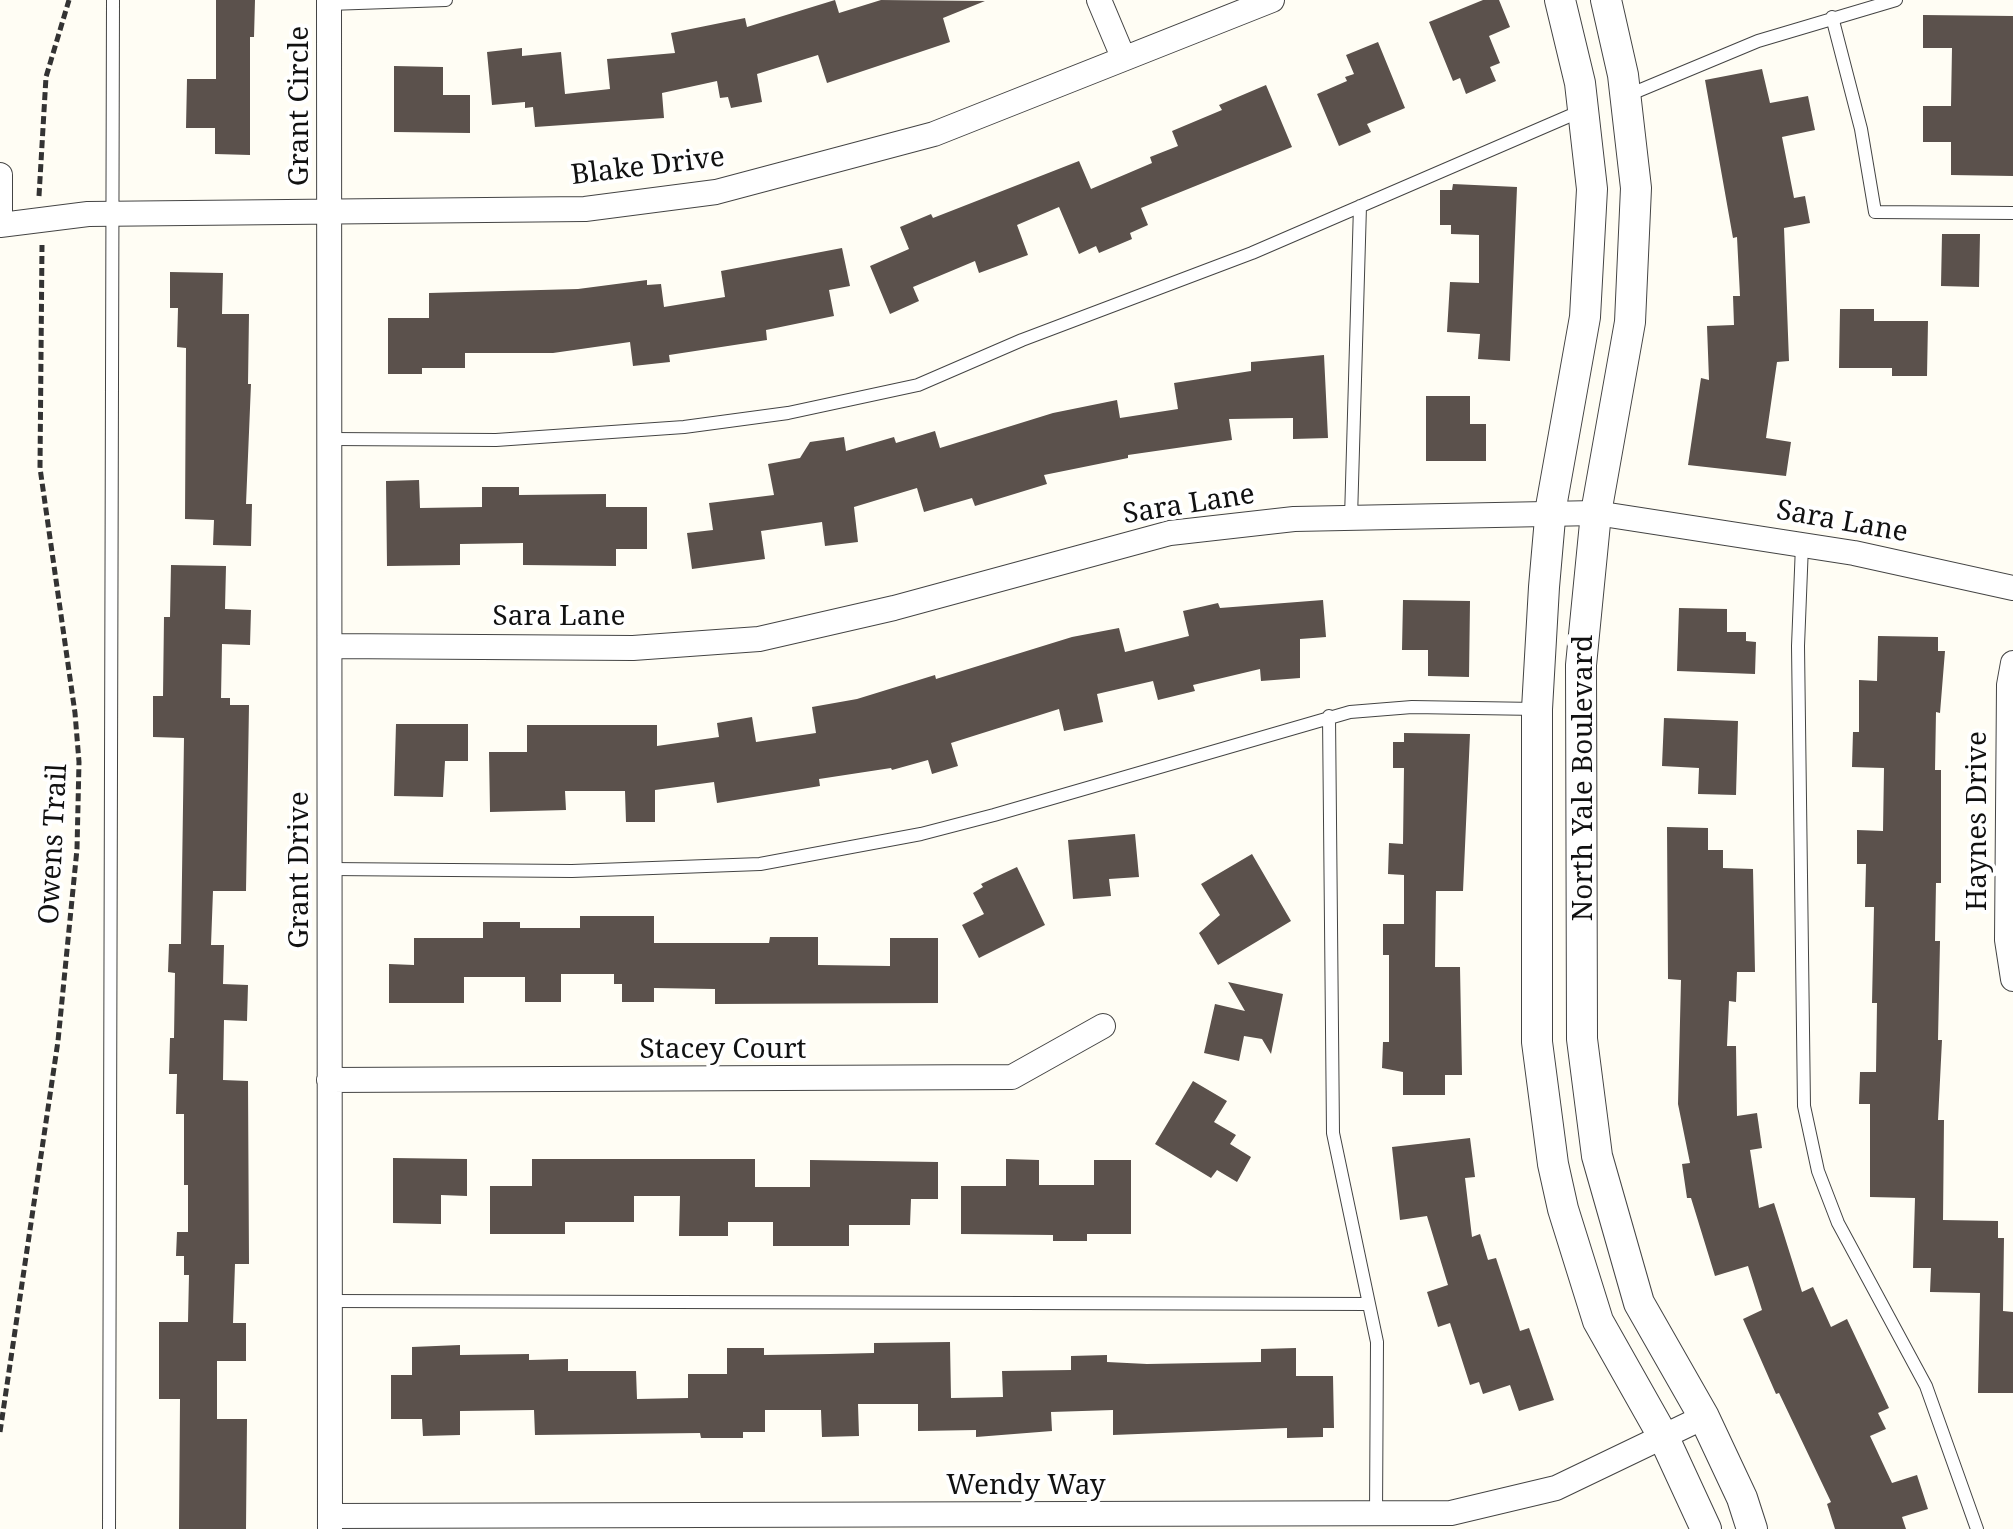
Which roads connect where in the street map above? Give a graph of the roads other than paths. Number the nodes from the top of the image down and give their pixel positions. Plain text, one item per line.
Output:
1 (113, 0) edge
2 (446, 0) edge
3 (1099, 0) edge
4 (1272, 0) edge
5 (1560, 0) edge
6 (1606, 0) edge
7 (1896, 0) edge
8 (329, 2) edge
9 (1832, 17) junction
10 (1123, 57) junction
11 (1626, 96) junction
12 (1583, 110) junction
13 (0, 175) edge
14 (1360, 206) junction
15 (331, 211) junction
16 (2013, 213) edge
17 (112, 214) junction
18 (0, 225) edge
19 (331, 439) junction
20 (1551, 513) junction
21 (1596, 513) junction
22 (1351, 518) junction
23 (1802, 545) junction
24 (2013, 588) edge
25 (331, 646) junction
26 (2013, 663) edge
27 (1537, 709) junction
28 (1329, 716) junction
29 (2010, 844) edge
30 (330, 869) junction
31 (2013, 979) edge
32 (1103, 1026) dead end
33 (329, 1080) junction
34 (330, 1301) junction
35 (1369, 1304) junction
36 (1704, 1417) junction
37 (1662, 1435) junction
38 (1376, 1514) junction
39 (330, 1523) edge
40 (109, 1529) edge
41 (1706, 1529) edge
42 (1752, 1529) edge
43 (1977, 1529) edge

1 - 17 lane
2 - 8 lane
3 - 10 street
4 - 10 street, Blake Drive
5 - 12 street, North Yale Boulevard
6 - 11 street, North Yale Boulevard
7 - 9 lane
8 - 15 street, Grant Circle
9 - 11 lane
9 - 16 lane
10 - 15 street, Blake Drive
11 - 21 street, North Yale Boulevard
12 - 14 lane
12 - 20 street, North Yale Boulevard
13 - 18 street
14 - 19 lane
14 - 22 lane
15 - 17 street, Blake Drive
15 - 19 street, Grant Drive
17 - 18 street, Blake Drive
17 - 40 lane
19 - 25 street, Grant Drive
20 - 21 street, Sara Lane
20 - 22 street, Sara Lane
20 - 27 street, North Yale Boulevard
21 - 23 street, Sara Lane
21 - 36 street, North Yale Boulevard
22 - 25 street, Sara Lane
23 - 24 street, Sara Lane
23 - 43 lane
25 - 30 street, Grant Drive
26 - 29 street, Haynes Drive
27 - 28 lane
27 - 37 street, North Yale Boulevard
28 - 30 lane
28 - 35 lane
29 - 31 street, Haynes Drive
30 - 33 street, Grant Drive
32 - 33 street, Stacey Court
33 - 34 street, Grant Drive
34 - 35 lane
34 - 39 street, Grant Drive
35 - 38 lane
36 - 37 street, Wendy Way
36 - 42 street, North Yale Boulevard
37 - 38 street, Wendy Way
37 - 41 street, North Yale Boulevard
38 - 39 street, Wendy Way

